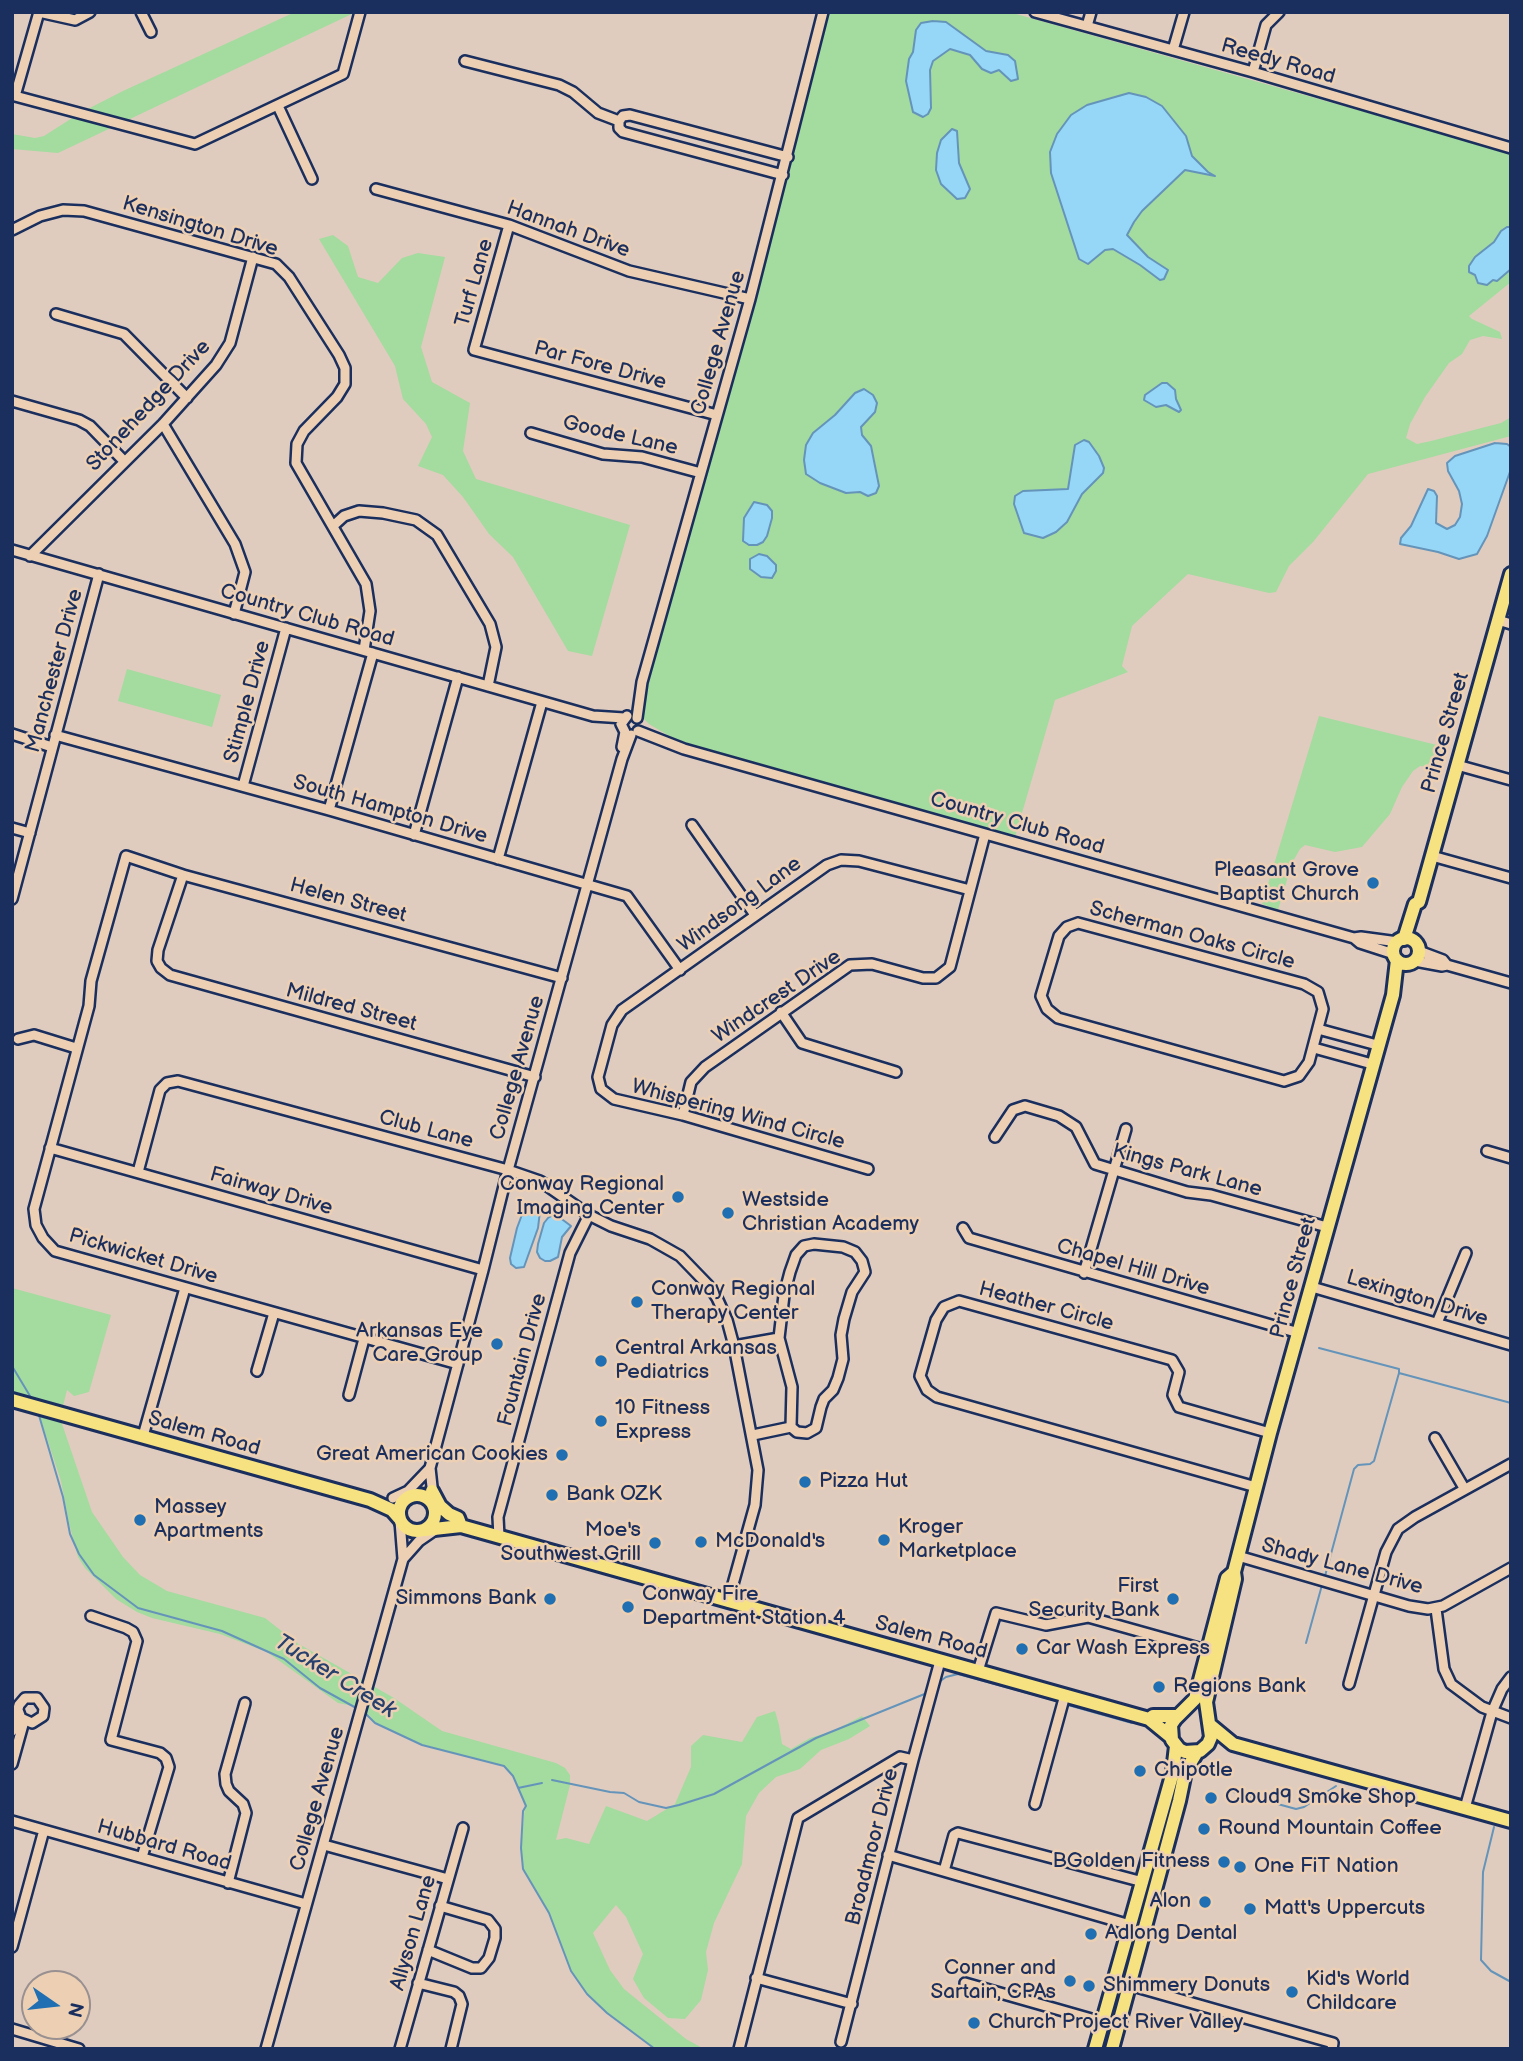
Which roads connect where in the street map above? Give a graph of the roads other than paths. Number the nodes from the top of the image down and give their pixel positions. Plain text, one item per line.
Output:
1 (39, 12) edge
2 (90, 12) edge
3 (141, 12) edge
4 (360, 12) edge
5 (823, 12) edge
6 (1035, 12) edge
7 (1091, 12) edge
8 (1184, 12) edge
9 (1279, 12) edge
10 (1087, 26) junction
11 (151, 32) dead end
12 (1173, 50) junction
13 (465, 61) dead end
14 (1253, 72) junction
15 (278, 106) junction
16 (620, 121) junction
17 (688, 130) junction
18 (747, 146) junction
19 (684, 148) junction
20 (1511, 148) edge
21 (788, 157) junction
22 (742, 164) junction
23 (783, 175) junction
24 (312, 179) dead end
25 (376, 189) dead end
26 (509, 225) junction
27 (12, 230) edge
28 (253, 257) junction
29 (750, 299) junction
30 (56, 314) dead end
31 (474, 350) joint
32 (187, 398) junction
33 (12, 401) edge
34 (717, 415) junction
35 (163, 424) junction
36 (531, 433) dead end
37 (124, 461) junction
38 (701, 473) junction
39 (333, 526) junction
40 (12, 550) edge
41 (30, 556) junction
42 (99, 574) junction
43 (1511, 574) edge
44 (233, 614) junction
45 (1504, 622) edge
46 (286, 628) junction
47 (368, 651) junction
48 (458, 677) junction
49 (488, 686) junction
50 (542, 702) junction
51 (630, 725) junction
52 (12, 734) edge
53 (55, 735) junction
54 (52, 747) junction
55 (1457, 765) junction
56 (1511, 780) edge
57 (243, 786) junction
58 (329, 810) junction
59 (692, 825) dead end
60 (12, 828) edge
61 (30, 833) junction
62 (985, 834) junction
63 (414, 835) junction
64 (126, 856) joint
65 (1432, 856) junction
66 (498, 859) junction
67 (183, 875) junction
68 (1511, 878) edge
69 (587, 885) junction
70 (970, 890) junction
71 (12, 899) edge
72 (755, 915) junction
73 (1406, 951) junction
74 (680, 970) junction
75 (562, 978) junction
76 (1511, 983) edge
77 (781, 1012) junction
78 (1318, 1029) junction
79 (18, 1039) dead end
80 (1377, 1045) junction
81 (76, 1048) junction
82 (1314, 1048) junction
83 (1372, 1064) junction
84 (896, 1072) dead end
85 (535, 1077) junction
86 (601, 1089) joint
87 (683, 1115) junction
88 (1126, 1129) dead end
89 (995, 1137) dead end
90 (50, 1148) junction
91 (1487, 1151) dead end
92 (1511, 1158) edge
93 (868, 1169) dead end
94 (508, 1170) junction
95 (1113, 1171) junction
96 (138, 1172) junction
97 (589, 1215) junction
98 (1327, 1227) junction
99 (964, 1228) dead end
100 (1466, 1253) dead end
101 (484, 1270) junction
102 (1084, 1273) junction
103 (1312, 1287) junction
104 (185, 1288) junction
105 (274, 1313) junction
106 (1437, 1324) junction
107 (1299, 1333) junction
108 (779, 1338) junction
109 (364, 1339) junction
110 (1511, 1345) edge
111 (734, 1346) junction
112 (458, 1364) junction
113 (257, 1371) dead end
114 (349, 1395) dead end
115 (12, 1400) edge
116 (790, 1427) junction
117 (1270, 1433) junction
118 (753, 1435) junction
119 (143, 1436) junction
120 (1435, 1437) dead end
121 (1511, 1464) edge
122 (428, 1470) junction
123 (1256, 1487) junction
124 (1464, 1488) junction
125 (409, 1497) junction
126 (393, 1498) junction
127 (373, 1501) junction
128 (433, 1501) junction
129 (498, 1517) junction
130 (400, 1523) junction
131 (460, 1524) junction
132 (428, 1530) junction
133 (486, 1533) junction
134 (499, 1537) junction
135 (1238, 1556) junction
136 (405, 1557) junction
137 (1511, 1568) edge
138 (1230, 1575) junction
139 (1374, 1596) junction
140 (729, 1602) junction
141 (1436, 1609) junction
142 (91, 1616) dead end
143 (1206, 1650) junction
144 (940, 1661) junction
145 (978, 1671) junction
146 (1511, 1677) edge
147 (1349, 1684) dead end
148 (1065, 1695) junction
149 (245, 1703) dead end
150 (18, 1710) junction
151 (1492, 1712) junction
152 (1180, 1715) junction
153 (1511, 1718) edge
154 (1149, 1719) junction
155 (24, 1721) junction
156 (1209, 1722) junction
157 (12, 1731) edge
158 (1173, 1742) junction
159 (1233, 1744) junction
160 (1201, 1749) junction
161 (913, 1760) junction
162 (12, 1764) edge
163 (1035, 1804) dead end
164 (1163, 1807) junction
165 (1465, 1808) junction
166 (12, 1821) edge
167 (1511, 1821) edge
168 (463, 1828) dead end
169 (44, 1830) junction
170 (324, 1845) junction
171 (1165, 1853) junction
172 (888, 1855) junction
173 (142, 1857) junction
174 (944, 1871) junction
175 (448, 1880) junction
176 (1143, 1882) junction
177 (228, 1883) junction
178 (306, 1904) junction
179 (440, 1906) junction
180 (1128, 1931) junction
181 (12, 1947) edge
182 (428, 1951) junction
183 (756, 1978) junction
184 (1130, 1981) junction
185 (418, 1983) junction
186 (965, 1983) dead end
187 (852, 2004) junction
188 (1101, 2028) junction
189 (12, 2029) edge
190 (841, 2042) dead end
191 (1333, 2046) edge
192 (79, 2049) edge
193 (265, 2049) edge
194 (400, 2049) edge
195 (451, 2049) edge
196 (739, 2049) edge
197 (1095, 2049) edge
198 (1103, 2049) edge
199 (1112, 2049) edge

1 - 2 street
1 - 15 street
3 - 11 street
4 - 15 street
5 - 21 street, College Avenue
6 - 10 street, Reedy Road
7 - 10 street
8 - 12 street
9 - 14 street
10 - 12 street, Reedy Road
12 - 14 street, Reedy Road
13 - 16 street
14 - 20 street, Reedy Road
15 - 24 street
16 - 17 street
16 - 19 street
17 - 18 street
17 - 19 street
18 - 21 street
18 - 22 street
19 - 22 street
21 - 23 street, College Avenue
22 - 23 street
23 - 29 street, College Avenue
25 - 26 street, Hannah Drive
26 - 29 street, Hannah Drive
26 - 31 street, Turf Lane
27 - 28 street, Kensington Drive
28 - 32 street, Stonehedge Drive
28 - 39 street, Kensington Drive
29 - 34 street, College Avenue
30 - 32 street
31 - 34 street, Par Fore Drive
32 - 35 street, Stonehedge Drive
33 - 37 street
34 - 38 street, College Avenue
35 - 37 street, Stonehedge Drive
35 - 44 street
36 - 38 street, Goode Lane
37 - 41 street, Stonehedge Drive
38 - 51 street, College Avenue
39 - 47 street, Kensington Drive
39 - 49 street
40 - 41 street, Country Club Road
41 - 42 street, Country Club Road
42 - 44 street, Country Club Road
42 - 53 street, Manchester Drive
43 - 45 main road, Prince Street
44 - 46 street, Country Club Road
45 - 55 main road, Prince Street
46 - 47 street, Country Club Road
46 - 57 street, Stimple Drive
47 - 48 street, Country Club Road
47 - 58 street, Kensington Drive
48 - 49 street, Country Club Road
48 - 63 street
49 - 50 street, Country Club Road
50 - 51 street, Country Club Road
50 - 66 street
51 - 62 street, Country Club Road
51 - 69 street, College Avenue
52 - 54 street
53 - 54 street, Manchester Drive
53 - 57 street, South Hampton Drive
54 - 61 street, Manchester Drive
55 - 56 street
55 - 65 main road, Prince Street
57 - 58 street, South Hampton Drive
58 - 63 street, South Hampton Drive
59 - 72 street
60 - 61 street
61 - 71 street, Manchester Drive
62 - 70 street, Windcrest Drive
62 - 73 street, Country Club Road
63 - 66 street, South Hampton Drive
64 - 67 street, Helen Street
64 - 81 street, Pickwicket Drive
65 - 68 street
65 - 73 main road, Prince Street
66 - 69 street, South Hampton Drive
67 - 75 street, Helen Street
67 - 85 street, Mildred Street
69 - 74 street, South Hampton Drive
69 - 75 street, College Avenue
70 - 72 street, Windsong Lane
70 - 77 street, Windcrest Drive
72 - 74 street, Windsong Lane
73 - 76 street, Country Club Road
73 - 80 main road, Prince Street
74 - 86 street, Windsong Lane
75 - 85 street, College Avenue
77 - 84 street
77 - 87 street, Windcrest Drive
78 - 80 street
78 - 82 street, Scherman Oaks Circle
78 - 82 street, Scherman Oaks Circle
79 - 81 street
80 - 83 main road, Prince Street
81 - 90 street, Pickwicket Drive
82 - 83 street
83 - 98 main road, Prince Street
85 - 94 street, College Avenue
86 - 87 street, Whispering Wind Circle
87 - 93 street, Whispering Wind Circle
88 - 95 street
89 - 95 street, Kings Park Lane
90 - 96 street, Fairway Drive
90 - 104 street, Pickwicket Drive
91 - 92 street
94 - 96 street, Club Lane
94 - 97 street, Club Lane
94 - 101 street, College Avenue
95 - 98 street, Kings Park Lane
95 - 102 street
96 - 101 street, Fairway Drive
97 - 111 street, Club Lane
97 - 129 street, Fountain Drive
98 - 103 main road, Prince Street
99 - 102 street, Chapel Hill Drive
100 - 106 street
101 - 112 street, College Avenue
102 - 107 street, Chapel Hill Drive
103 - 106 street, Lexington Drive
103 - 107 main road, Prince Street
104 - 105 street, Pickwicket Drive
104 - 119 street
105 - 109 street, Pickwicket Drive
105 - 113 street
106 - 110 street, Lexington Drive
107 - 117 main road, Prince Street
108 - 111 street
108 - 116 street
108 - 116 street
109 - 112 street, Pickwicket Drive
109 - 114 street
111 - 118 street, Club Lane
112 - 122 street, College Avenue
115 - 119 main road, Salem Road
116 - 118 street
117 - 123 main road, Prince Street
117 - 123 street, Heather Circle
118 - 140 street, Club Lane
119 - 127 main road, Salem Road
120 - 124 street
121 - 124 street
122 - 125 street, College Avenue
122 - 126 street
122 - 128 street, College Avenue
123 - 135 main road, Prince Street
124 - 139 street
125 - 126 main road, Salem Road
125 - 128 main road
125 - 130 main road
126 - 127 main road, Salem Road
127 - 130 main road, Salem Road
128 - 131 main road, Salem Road
128 - 132 main road
129 - 133 street, Fountain Drive
129 - 134 street, Fountain Drive
130 - 132 main road
130 - 136 street, College Avenue
131 - 132 main road, Salem Road
131 - 133 main road, Salem Road
132 - 136 street, College Avenue
133 - 134 main road, Salem Road
134 - 140 main road, Salem Road
135 - 138 main road, Prince Street
135 - 139 street, Shady Lane Drive
136 - 170 street, College Avenue
137 - 141 street, Shady Lane Drive
138 - 143 main road, Prince Street
138 - 156 main road, Prince Street
139 - 141 street, Shady Lane Drive
139 - 147 street
140 - 144 main road, Salem Road
141 - 151 street
142 - 173 street
143 - 145 street
143 - 152 main road, Prince Street
144 - 145 main road, Salem Road
144 - 161 street, Broadmoor Drive
145 - 148 main road, Salem Road
146 - 151 street
148 - 154 main road, Salem Road
148 - 163 street
149 - 177 street
150 - 155 street
150 - 155 street
150 - 157 street
151 - 153 street
151 - 165 street
152 - 154 main road, Salem Road
152 - 156 main road
152 - 158 main road
154 - 158 main road, Salem Road
155 - 162 street
156 - 159 main road
156 - 160 main road
158 - 160 main road
158 - 164 main road
159 - 160 main road
159 - 165 main road
160 - 171 main road
161 - 172 street, Broadmoor Drive
161 - 183 street
164 - 171 main road
164 - 176 main road
165 - 167 main road
166 - 169 street, Hubbard Road
168 - 175 street, Allyson Lane
169 - 173 street, Hubbard Road
169 - 181 street
170 - 175 street
170 - 178 street, College Avenue
171 - 184 main road
172 - 174 street
172 - 187 street, Broadmoor Drive
173 - 177 street, Hubbard Road
174 - 176 street
174 - 180 street
175 - 179 street, Allyson Lane
176 - 180 main road
177 - 178 street, Hubbard Road
178 - 193 street, College Avenue
179 - 182 street, Allyson Lane
179 - 182 street
180 - 184 main road
180 - 188 main road
182 - 185 street, Allyson Lane
183 - 187 street
183 - 196 street
184 - 191 street
184 - 199 main road
185 - 194 street, Allyson Lane
185 - 195 street
186 - 188 street
187 - 190 street, Broadmoor Drive
188 - 197 main road
188 - 198 main road
189 - 192 street

